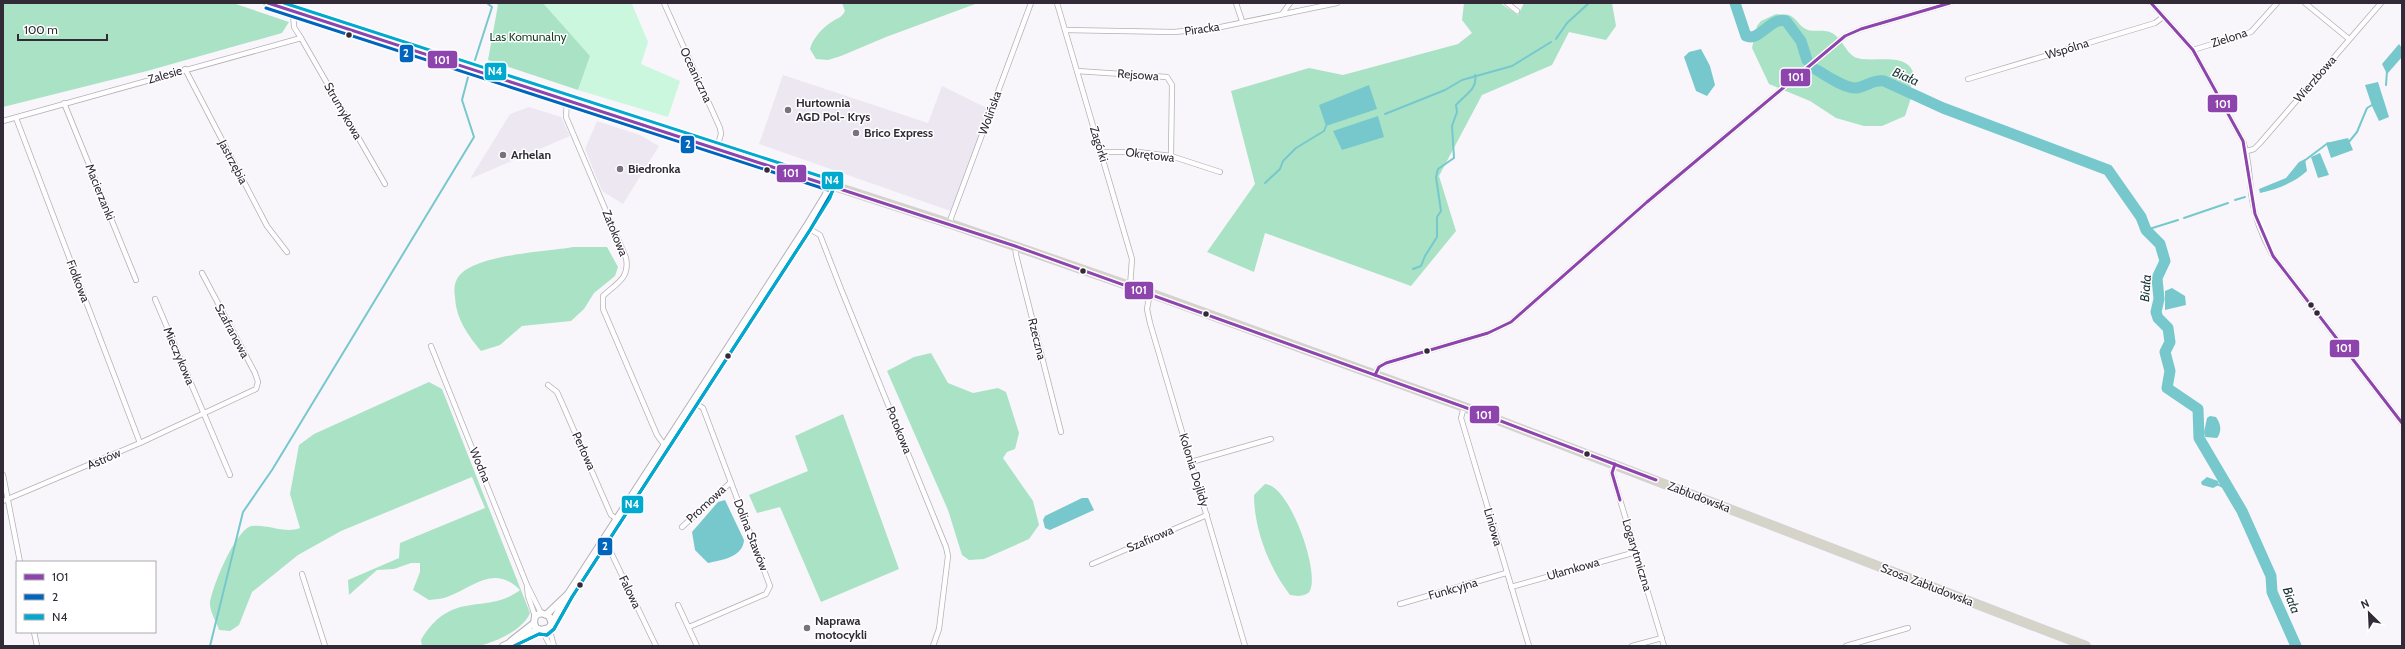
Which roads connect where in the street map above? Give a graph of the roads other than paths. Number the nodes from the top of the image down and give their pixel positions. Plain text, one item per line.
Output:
1 (269, 3) edge
2 (664, 3) edge
3 (1031, 3) edge
4 (1057, 3) edge
5 (1236, 3) edge
6 (1290, 3) edge
7 (1338, 3) edge
8 (1507, 3) edge
9 (1950, 3) edge
10 (2151, 3) edge
11 (2277, 3) edge
12 (2305, 3) edge
13 (2381, 3) edge
14 (1517, 11) dead end
15 (293, 12) junction
16 (1282, 14) junction
17 (2163, 17) junction
18 (1242, 21) junction
19 (1065, 30) junction
20 (301, 38) junction
21 (2349, 40) junction
22 (2193, 50) junction
23 (185, 69) junction
24 (1077, 71) junction
25 (1968, 79) dead end
26 (567, 100) junction
27 (64, 103) junction
28 (16, 118) junction
29 (3, 121) edge
30 (717, 148) junction
31 (2247, 151) junction
32 (1101, 152) junction
33 (1171, 156) junction
34 (1220, 172) dead end
35 (384, 184) dead end
36 (830, 185) junction
37 (951, 224) junction
38 (806, 227) junction
39 (1015, 246) junction
40 (287, 252) dead end
41 (202, 273) dead end
42 (136, 280) dead end
43 (1130, 287) junction
44 (1150, 294) junction
45 (155, 299) dead end
46 (431, 346) dead end
47 (1375, 375) junction
48 (548, 385) dead end
49 (256, 389) joint
50 (694, 402) junction
51 (1464, 407) junction
52 (203, 413) junction
53 (2402, 423) edge
54 (1061, 432) dead end
55 (1271, 439) dead end
56 (140, 443) junction
57 (665, 446) junction
58 (1191, 462) junction
59 (1615, 464) junction
60 (3, 475) edge
61 (230, 475) dead end
62 (731, 482) junction
63 (5, 500) edge
64 (1207, 516) junction
65 (617, 519) junction
66 (1768, 524) joint
67 (682, 527) dead end
68 (604, 538) junction
69 (1636, 552) junction
70 (20, 561) edge
71 (1092, 564) dead end
72 (1506, 573) junction
73 (302, 574) dead end
74 (1511, 587) junction
75 (568, 594) junction
76 (1400, 604) dead end
77 (678, 605) dead end
78 (541, 614) junction
79 (551, 621) junction
80 (534, 623) junction
81 (689, 627) junction
82 (1908, 628) dead end
83 (543, 629) junction
84 (34, 633) edge
85 (1662, 638) junction
86 (505, 645) edge
87 (37, 646) edge
88 (325, 646) edge
89 (550, 646) edge
90 (554, 646) edge
91 (656, 646) edge
92 (697, 646) edge
93 (933, 646) edge
94 (1245, 646) edge
95 (1528, 646) edge
96 (1632, 646) edge
97 (1664, 646) edge
98 (1846, 646) edge
99 (2086, 646) edge

1 - 15 highway, Zabłudowska
2 - 30 street, Oceaniczna
3 - 37 street, Wolińska
4 - 19 street, Zagórki
5 - 18 street
6 - 16 street
7 - 16 street, Piracka
8 - 14 street
9 - 47 street
10 - 17 street
11 - 22 street, Zielona
12 - 21 street
13 - 21 street, Wierzbowa
15 - 20 street
15 - 26 highway, Zabłudowska
16 - 18 street, Piracka
17 - 22 street
17 - 25 street, Wspólna
18 - 19 street, Piracka
19 - 24 street, Zagórki
20 - 23 street, Zalesie
20 - 35 street, Strumykowa
21 - 31 street, Wierzbowa
22 - 31 street
23 - 27 street, Zalesie
23 - 40 street, Jastrzębia
24 - 32 street, Zagórki
24 - 33 street, Rejsowa
26 - 30 highway, Zabłudowska
26 - 57 street, Zatokowa
27 - 28 street, Zalesie
27 - 42 street, Macierzanki
28 - 29 street, Zalesie
28 - 56 street, Fiołkowa
30 - 36 highway, Zabłudowska
31 - 53 street
32 - 33 street, Okrętowa
32 - 43 street, Zagórki
33 - 34 street, Okrętowa
36 - 37 highway, Zabłudowska
36 - 38 street
37 - 39 highway, Zabłudowska
38 - 50 street
38 - 93 street, Potokowa
39 - 43 highway, Zabłudowska
39 - 54 street, Rzeczna
41 - 49 street, Szafranowa
43 - 44 highway, Zabłudowska
44 - 47 highway, Zabłudowska
44 - 58 street, Kolonia Dojlidy
45 - 52 street, Mieczykowa
46 - 78 street, Wodna
47 - 51 highway, Zabłudowska
48 - 65 street, Perłowa
49 - 52 street, Astrów
50 - 57 street
50 - 62 street, Dolina Stawów
51 - 59 highway, Zabłudowska
51 - 72 street, Liniowa
52 - 56 street, Astrów
52 - 61 street, Mieczykowa
55 - 58 street
56 - 63 street, Astrów
57 - 65 street
58 - 64 street, Kolonia Dojlidy
59 - 66 highway, Zabłudowska
59 - 69 street, Logarytmiczna
60 - 63 street
62 - 67 street, Promowa
62 - 81 street, Dolina Stawów
63 - 70 street
64 - 71 street, Szafirowa
64 - 94 street, Kolonia Dojlidy
65 - 68 street
66 - 99 highway, Szosa Zabłudowska
68 - 75 street
68 - 91 street, Falowa
69 - 74 street, Ułamkowa
69 - 85 street, Logarytmiczna
72 - 74 street, Liniowa
72 - 76 street, Funkcyjna
73 - 88 street
74 - 95 street, Liniowa
75 - 78 street
75 - 79 street
77 - 81 street
78 - 79 street
78 - 80 street
79 - 83 street
80 - 83 street
80 - 86 street
81 - 92 street
82 - 98 street
83 - 86 street
83 - 89 street
83 - 90 street
84 - 87 street
85 - 96 street
85 - 97 street, Logarytmiczna

